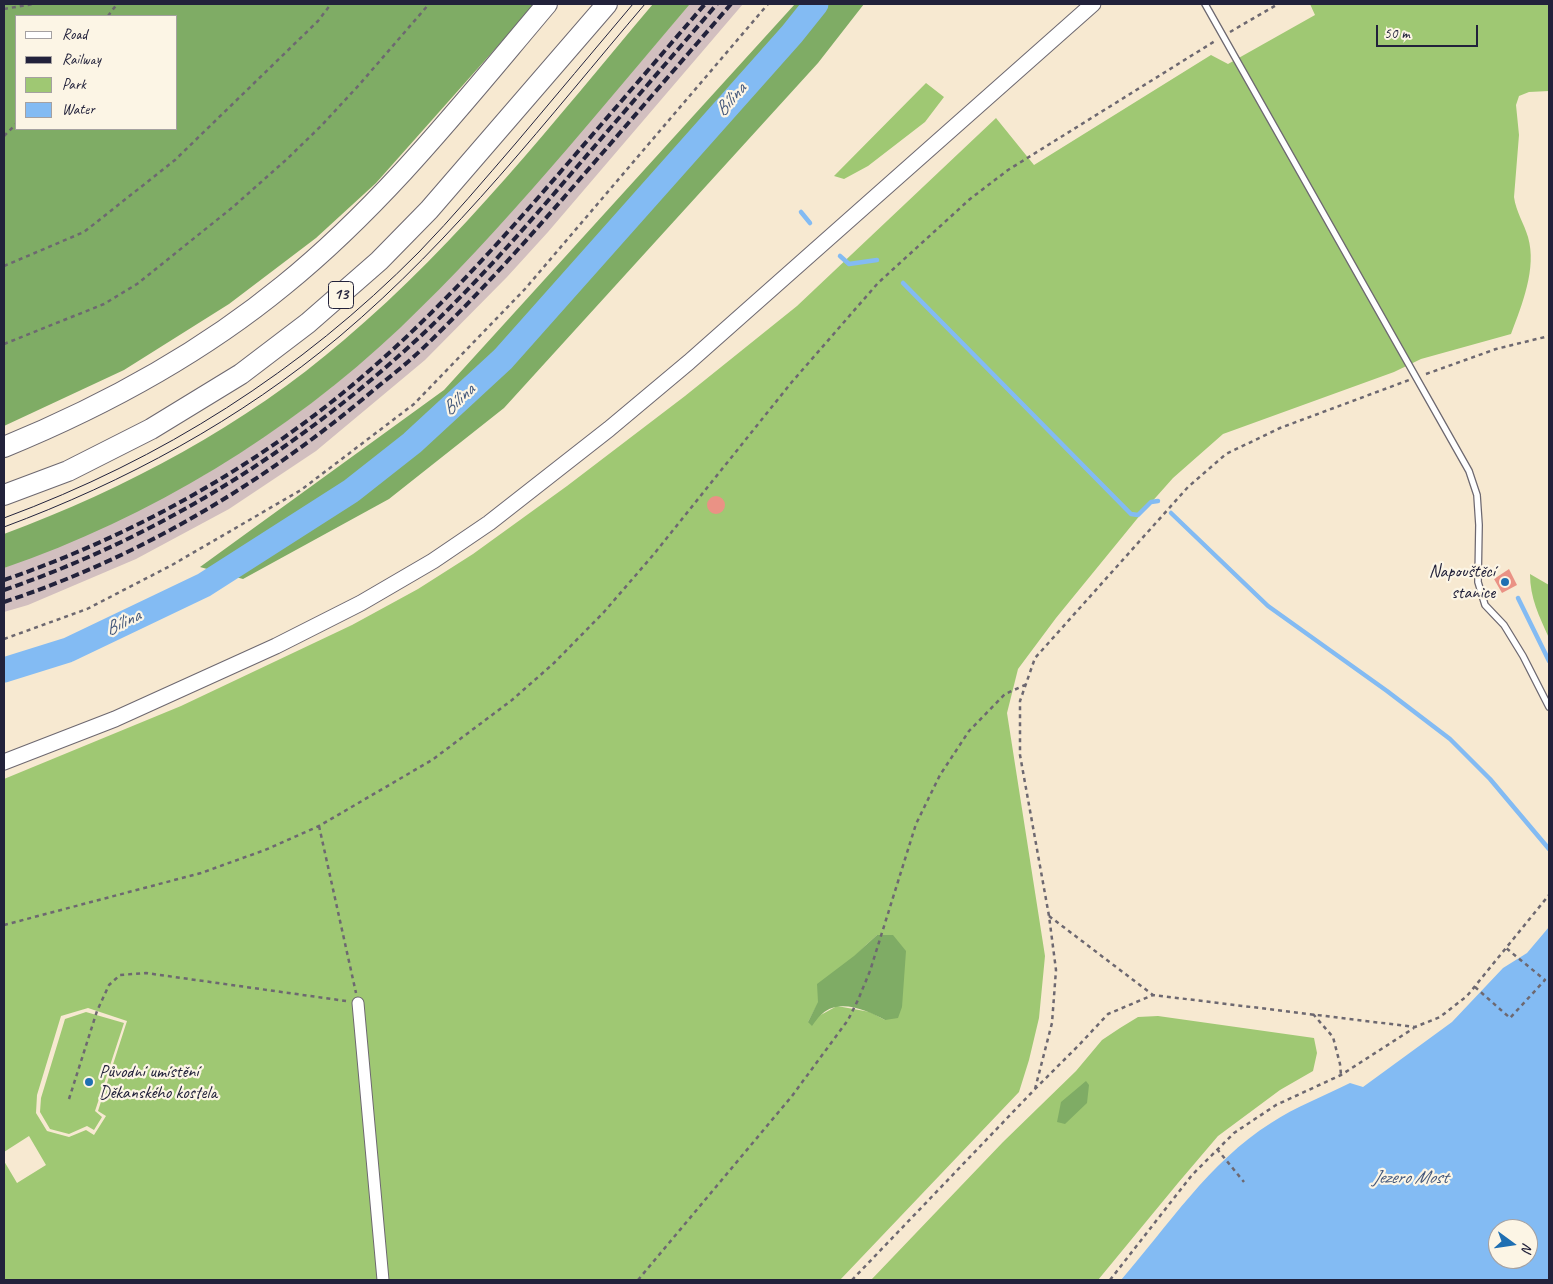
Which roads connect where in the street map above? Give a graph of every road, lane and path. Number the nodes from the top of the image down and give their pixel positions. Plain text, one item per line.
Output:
1 (33, 4) edge
2 (118, 4) edge
3 (331, 4) edge
4 (429, 4) edge
5 (547, 4) edge
6 (607, 4) edge
7 (768, 4) edge
8 (1093, 4) edge
9 (1206, 4) edge
10 (1278, 4) edge
11 (4, 9) edge
12 (109, 15) edge
13 (1224, 36) junction
14 (15, 125) edge
15 (5, 135) edge
16 (4, 266) edge
17 (1549, 336) edge
18 (4, 344) edge
19 (1417, 377) junction
20 (4, 447) edge
21 (4, 495) edge
22 (4, 639) edge
23 (1024, 685) junction
24 (1549, 707) edge
25 (4, 762) edge
26 (319, 826) junction
27 (1549, 895) edge
28 (1545, 899) junction
29 (1549, 903) edge
30 (1049, 916) junction
31 (4, 925) edge
32 (1506, 948) junction
33 (1475, 987) junction
34 (1153, 995) junction
35 (358, 1003) junction
36 (1313, 1014) junction
37 (1415, 1027) junction
38 (1341, 1075) junction
39 (1035, 1089) junction
40 (69, 1099) dead end
41 (1217, 1149) junction
42 (1244, 1182) dead end
43 (383, 1280) edge
44 (638, 1280) edge
45 (852, 1280) edge
46 (1110, 1280) edge

1 - 11 path
2 - 12 path
3 - 16 path
4 - 18 path
5 - 20 highway
6 - 21 highway, 13
7 - 22 path
8 - 25 street
9 - 13 lane
10 - 13 path
13 - 19 lane
13 - 26 path
14 - 15 path
17 - 19 path
19 - 23 path
19 - 24 lane
23 - 30 path
23 - 44 path
26 - 31 path
26 - 35 path
27 - 28 path
28 - 29 path
28 - 32 path
30 - 34 path
30 - 39 path
32 - 33 path
32 - 33 path
33 - 37 path
34 - 36 path
34 - 39 path
35 - 40 path
35 - 43 street
36 - 37 path
36 - 38 path
37 - 38 path
38 - 41 path
39 - 45 path
41 - 42 path
41 - 46 path

